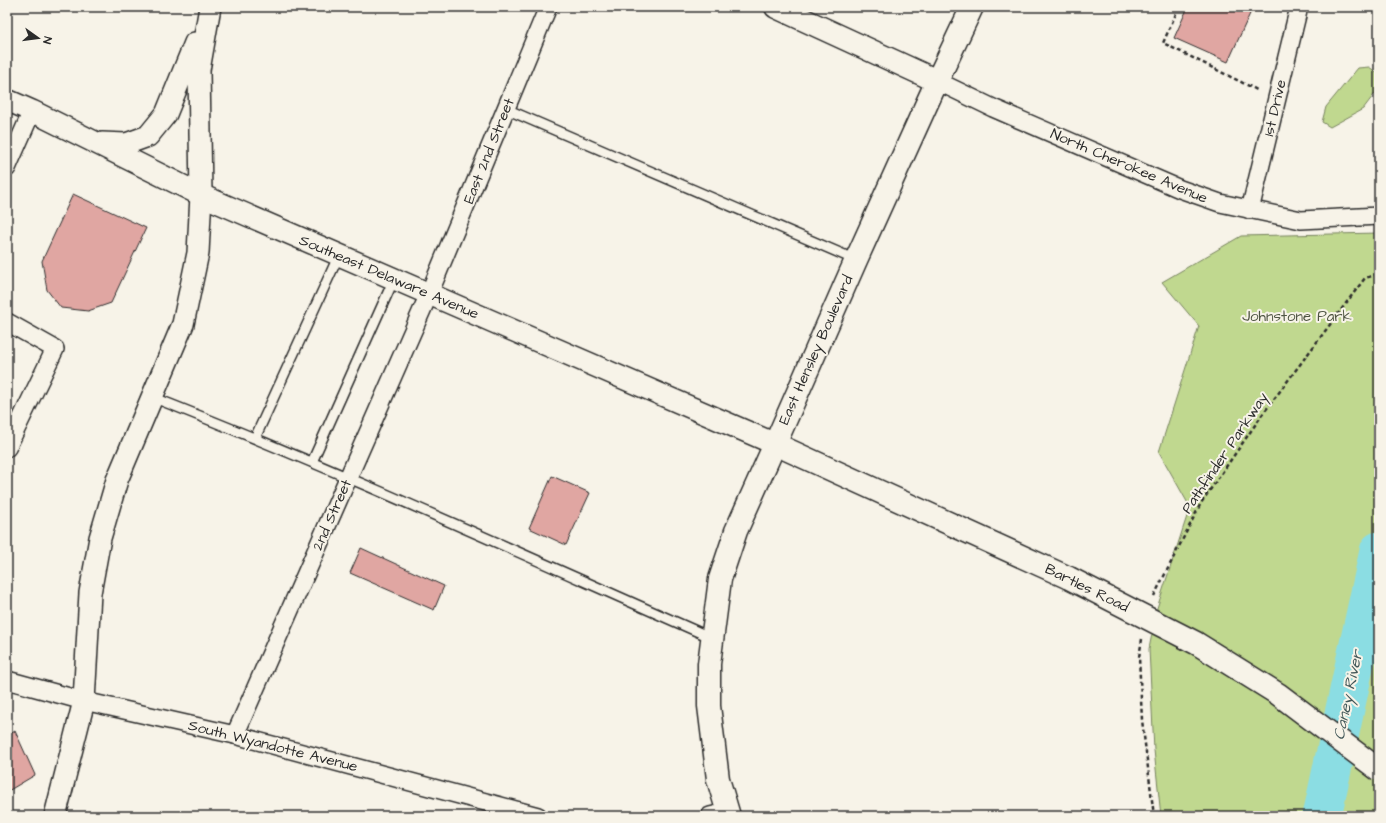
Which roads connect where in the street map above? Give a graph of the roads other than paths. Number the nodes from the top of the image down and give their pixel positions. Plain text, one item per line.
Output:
1 (548, 7) edge
2 (776, 7) edge
3 (972, 7) edge
4 (1299, 7) edge
5 (209, 9) edge
6 (937, 81) junction
7 (7, 100) edge
8 (506, 109) junction
9 (32, 111) junction
10 (95, 142) junction
11 (7, 168) edge
12 (201, 195) junction
13 (1250, 210) junction
14 (1379, 216) edge
15 (338, 255) junction
16 (856, 260) junction
17 (394, 279) junction
18 (430, 294) junction
19 (7, 322) edge
20 (152, 397) junction
21 (255, 438) junction
22 (774, 444) junction
23 (7, 448) edge
24 (312, 462) junction
25 (348, 478) junction
26 (712, 638) junction
27 (7, 680) edge
28 (84, 701) junction
29 (235, 735) junction
30 (1379, 770) edge
31 (722, 815) edge
32 (55, 816) edge
33 (538, 816) edge

1 - 8 street, East 2nd Street
2 - 6 main road
3 - 6 main road, East Hensley Boulevard
4 - 13 street, 1st Drive
5 - 10 street
5 - 12 street
6 - 13 street, North Cherokee Avenue
6 - 16 main road, East Hensley Boulevard
7 - 9 street, Southeast Delaware Avenue
8 - 16 lane
8 - 18 street, East 2nd Street
9 - 10 street, Southeast Delaware Avenue
9 - 11 street
10 - 12 street, Southeast Delaware Avenue
12 - 15 street, Southeast Delaware Avenue
12 - 20 street
13 - 14 street, North Cherokee Avenue
15 - 17 street, Southeast Delaware Avenue
15 - 21 lane
16 - 22 main road, East Hensley Boulevard
17 - 18 street, Southeast Delaware Avenue
17 - 24 lane
18 - 22 street, Southeast Delaware Avenue
18 - 25 street, 2nd Street
19 - 23 street
20 - 21 lane
20 - 28 street
21 - 24 lane
22 - 26 main road, East Hensley Boulevard
22 - 30 main road, Bartles Road, bridge
24 - 25 lane
25 - 26 lane
25 - 29 street, 2nd Street
26 - 31 main road, East Hensley Boulevard
27 - 28 street, South Wyandotte Avenue
28 - 29 street, South Wyandotte Avenue
28 - 32 street
29 - 33 street, South Wyandotte Avenue

